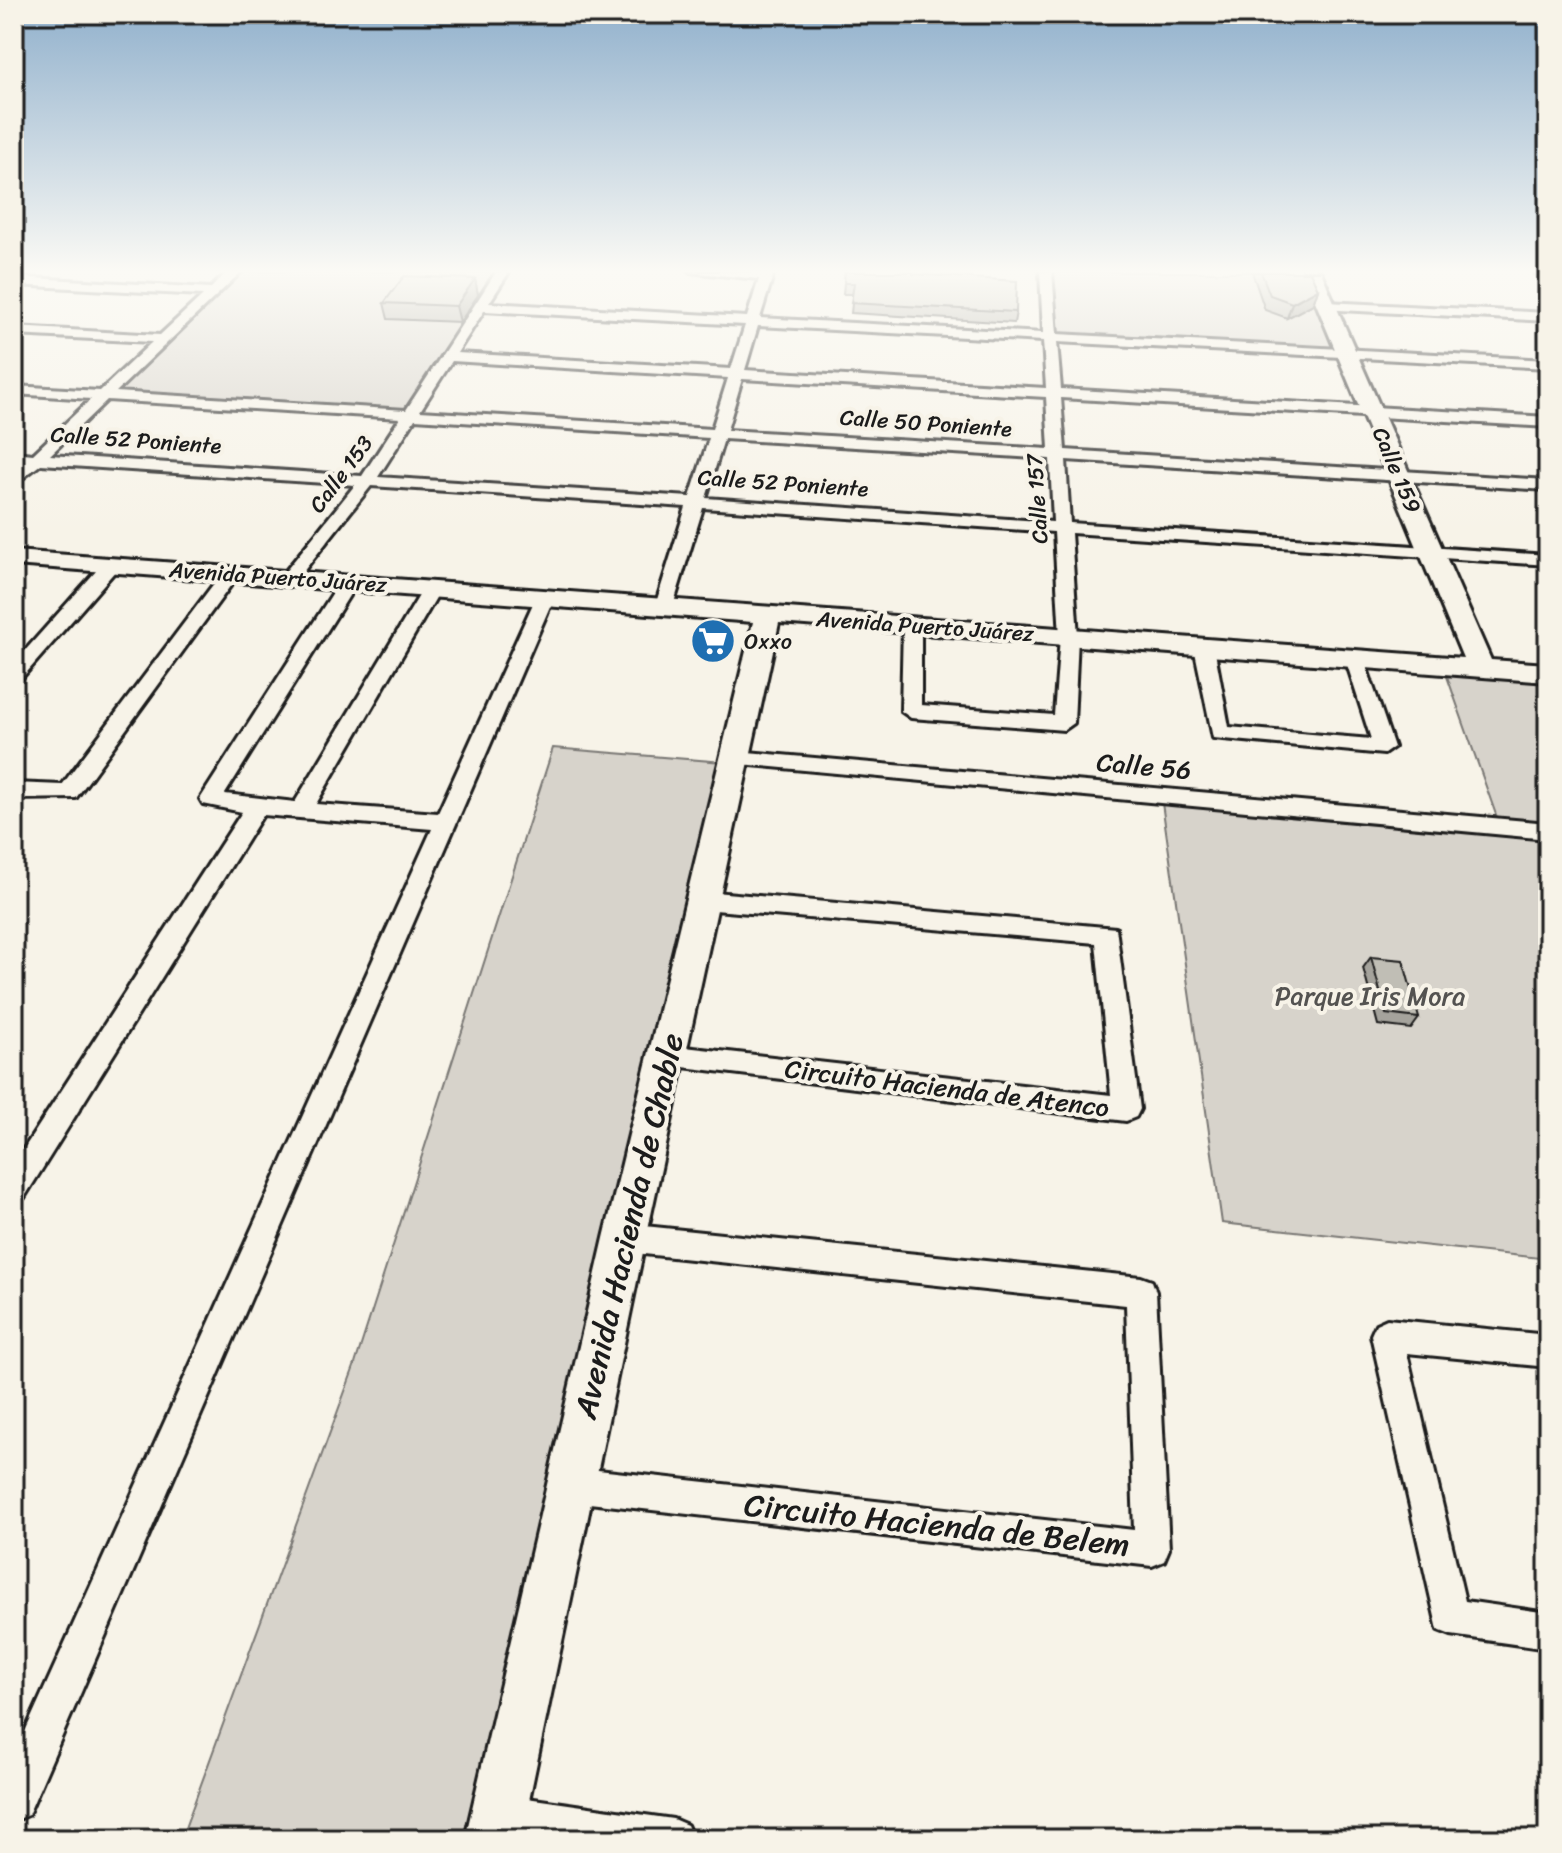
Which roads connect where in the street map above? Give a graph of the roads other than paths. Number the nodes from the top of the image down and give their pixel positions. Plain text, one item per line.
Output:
1 (145, 358) edge
2 (447, 358) edge
3 (472, 358) edge
4 (741, 358) edge
5 (1050, 358) edge
6 (1349, 358) edge
7 (1447, 358) edge
8 (1548, 364) edge
9 (736, 375) junction
10 (14, 390) edge
11 (1052, 394) junction
12 (107, 396) junction
13 (1372, 412) junction
14 (410, 416) junction
15 (1548, 422) edge
16 (719, 432) junction
17 (1056, 453) junction
18 (14, 457) edge
19 (39, 458) junction
20 (1398, 475) junction
21 (368, 479) junction
22 (14, 480) edge
23 (1548, 485) edge
24 (697, 501) junction
25 (1061, 526) junction
26 (1432, 551) junction
27 (14, 558) edge
28 (1548, 560) edge
29 (111, 565) junction
30 (230, 574) junction
31 (289, 578) junction
32 (348, 583) junction
33 (432, 589) junction
34 (545, 597) junction
35 (664, 606) junction
36 (768, 614) junction
37 (912, 625) junction
38 (1069, 637) junction
39 (1204, 647) junction
40 (1355, 658) junction
41 (1481, 668) junction
42 (1548, 673) edge
43 (14, 675) edge
44 (736, 758) junction
45 (14, 791) edge
46 (257, 807) junction
47 (301, 810) junction
48 (447, 822) junction
49 (1548, 831) edge
50 (703, 900) junction
51 (667, 1056) junction
52 (14, 1189) edge
53 (625, 1238) junction
54 (1548, 1351) edge
55 (571, 1484) junction
56 (1548, 1631) edge
57 (14, 1801) edge
58 (496, 1827) edge
59 (673, 1839) edge

1 - 12 street
2 - 14 street, Calle 153
3 - 9 street
4 - 9 street
5 - 11 street, Calle 157
6 - 13 street, Calle 159
7 - 8 street
9 - 11 street
9 - 16 street
10 - 12 street, Calle 50 Poniente
11 - 13 street
11 - 17 street, Calle 157
12 - 14 street, Calle 50 Poniente
12 - 19 street
13 - 15 street
13 - 20 street, Calle 159
14 - 16 street, Calle 50 Poniente
14 - 21 street, Calle 153
16 - 17 street, Calle 50 Poniente
16 - 24 street
17 - 20 street, Calle 50 Poniente
17 - 25 street, Calle 157
18 - 19 street, Calle 52 Poniente
19 - 21 street, Calle 52 Poniente
19 - 22 street
20 - 23 street, Calle 50 Poniente
20 - 26 street, Calle 159
21 - 24 street, Calle 52 Poniente
21 - 31 street, Calle 153
24 - 25 street, Calle 52 Poniente
24 - 35 street
25 - 26 street, Calle 52 Poniente
25 - 38 street, Calle 157
26 - 28 street, Calle 52 Poniente
26 - 41 street, Calle 159
27 - 29 street, Avenida Puerto Juárez
29 - 30 street, Avenida Puerto Juárez
29 - 43 street
30 - 31 street, Avenida Puerto Juárez
30 - 45 street
31 - 32 street, Avenida Puerto Juárez
32 - 33 street, Avenida Puerto Juárez
32 - 46 street
33 - 34 street, Avenida Puerto Juárez
33 - 47 street
34 - 35 street, Avenida Puerto Juárez
34 - 48 street
35 - 36 street, Avenida Puerto Juárez
36 - 37 street, Avenida Puerto Juárez
36 - 44 street, Avenida Hacienda de Chable
37 - 38 street, Avenida Puerto Juárez
37 - 38 street, Calle 157
38 - 39 street, Avenida Puerto Juárez
39 - 40 street, Avenida Puerto Juárez
39 - 40 street
40 - 41 street, Avenida Puerto Juárez
41 - 42 street, Avenida Puerto Juárez
44 - 49 street, Calle 56
44 - 50 street, Avenida Hacienda de Chable
46 - 47 street
46 - 52 street
47 - 48 street
48 - 57 street
50 - 51 street, Avenida Hacienda de Chable
50 - 51 street, Circuito Hacienda de Atenco
51 - 53 street, Avenida Hacienda de Chable
53 - 55 street, Avenida Hacienda de Chable
53 - 55 street, Circuito Hacienda de Belem
54 - 56 street
55 - 58 street, Avenida Hacienda de Chable
58 - 59 street

